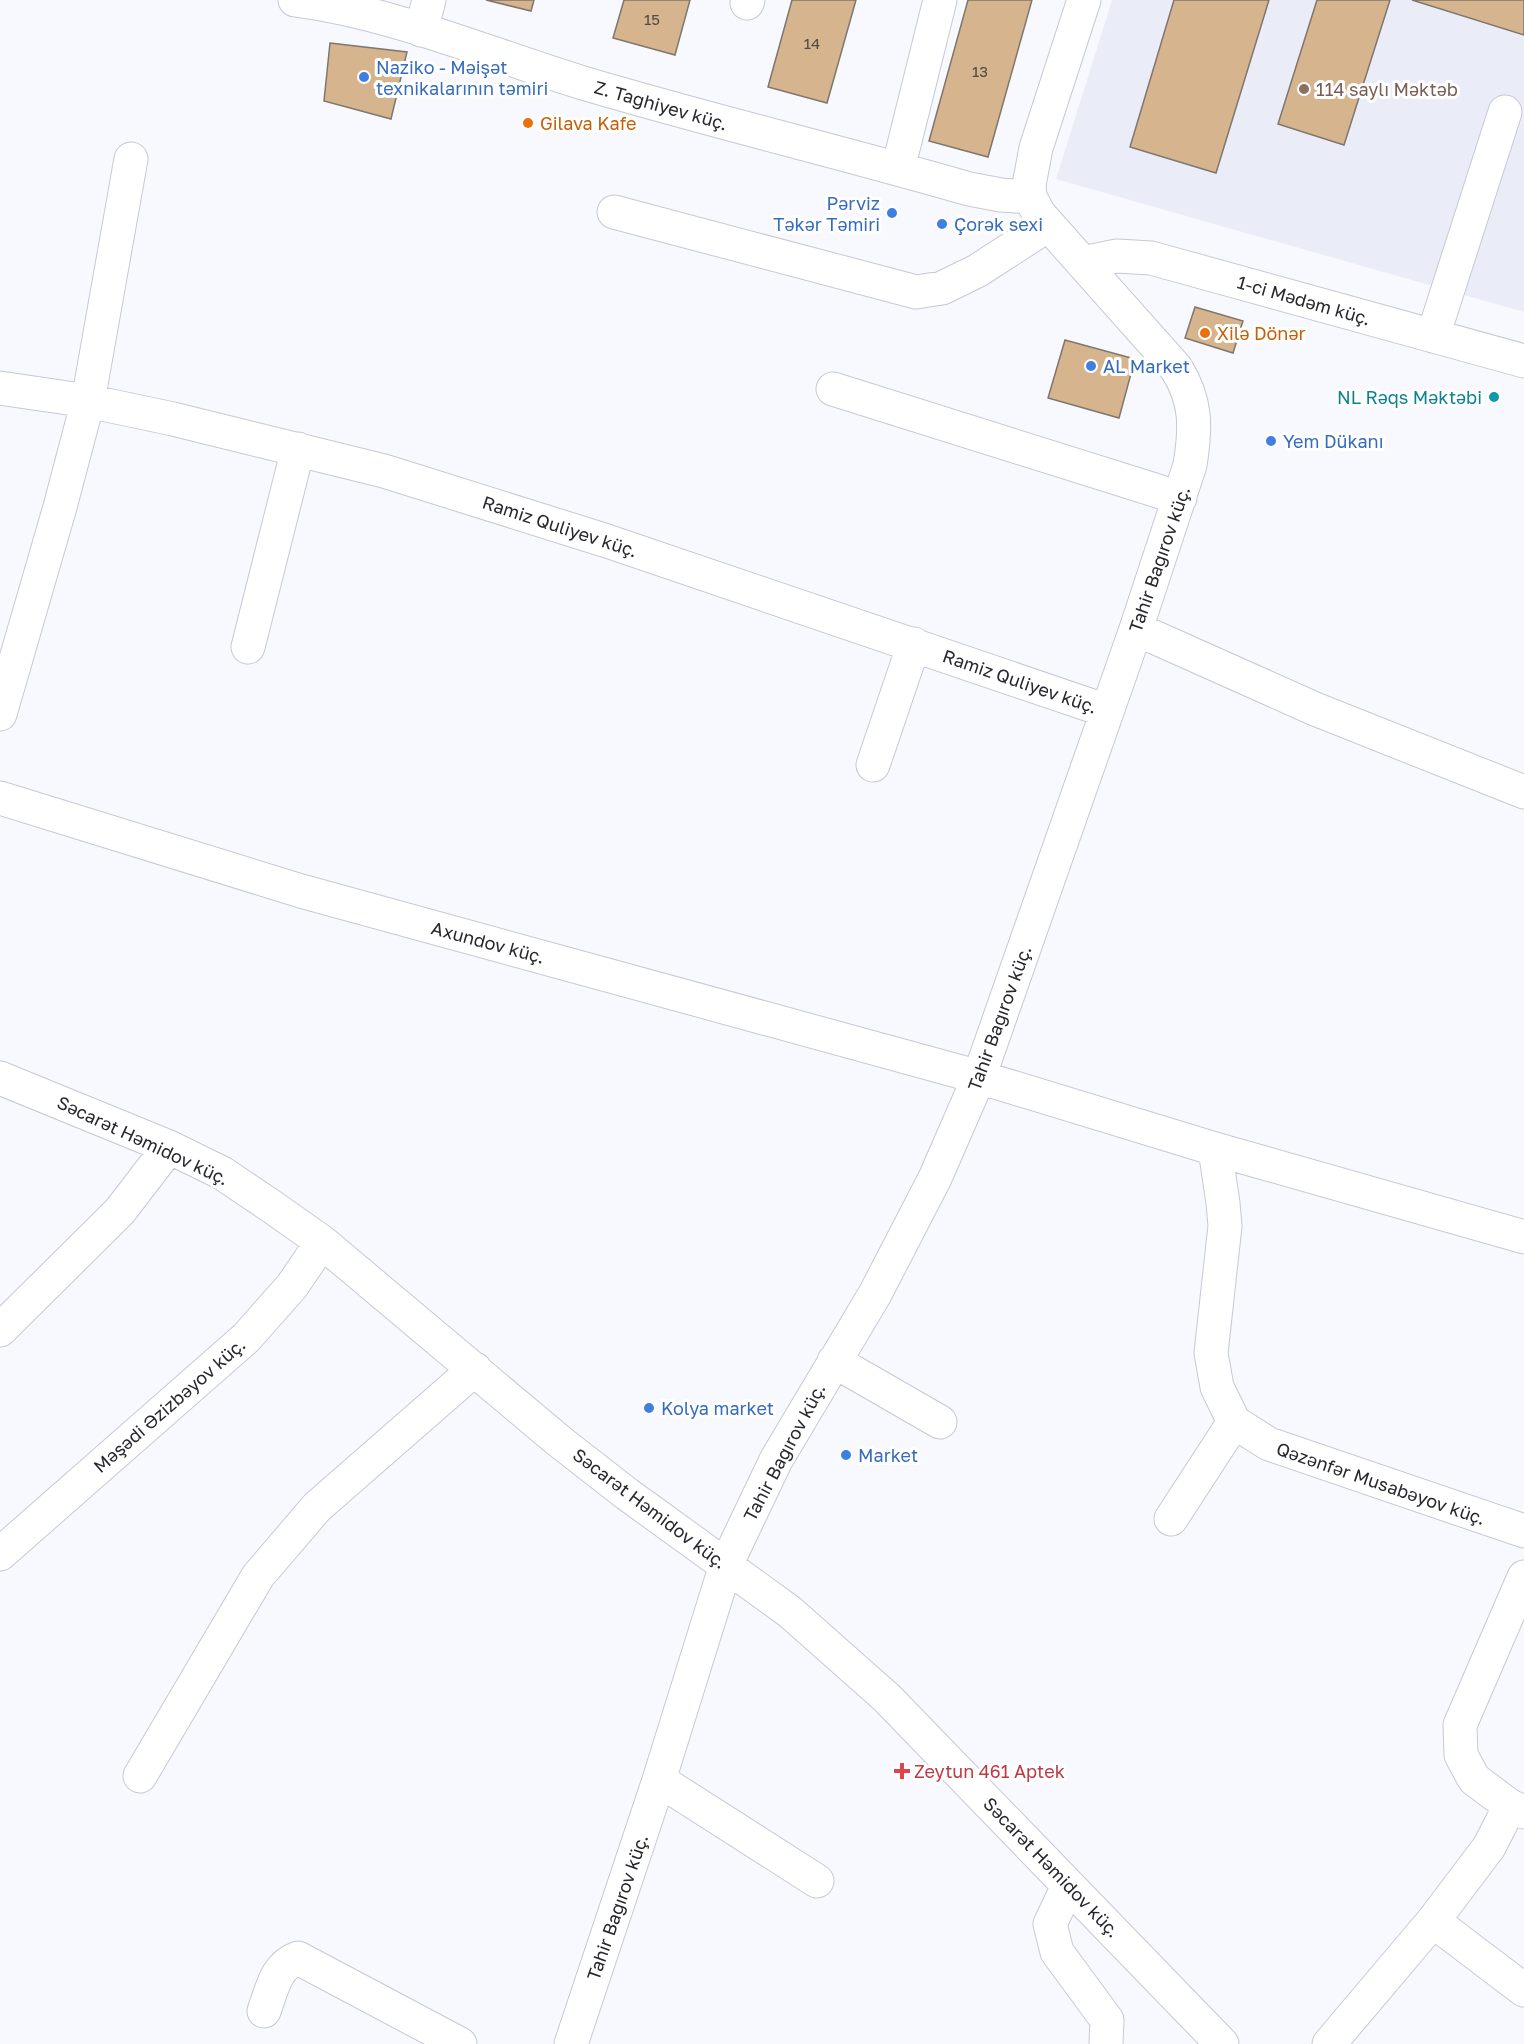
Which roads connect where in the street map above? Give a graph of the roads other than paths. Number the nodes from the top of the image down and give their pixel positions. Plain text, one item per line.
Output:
1 (295, 0) edge
2 (940, 0) edge
3 (1084, 0) edge
4 (424, 15) edge
5 (1505, 112) dead end
6 (131, 159) dead end
7 (898, 169) junction
8 (1030, 196) junction
9 (614, 212) dead end
10 (1048, 225) junction
11 (1083, 263) junction
12 (1433, 336) junction
13 (1524, 361) edge
14 (0, 388) edge
15 (833, 389) dead end
16 (88, 400) junction
17 (298, 449) junction
18 (1180, 498) junction
19 (1136, 630) junction
20 (914, 644) junction
21 (248, 647) dead end
22 (1107, 711) junction
23 (0, 714) edge
24 (873, 765) dead end
25 (1524, 792) edge
26 (0, 798) edge
27 (979, 1077) junction
28 (0, 1078) edge
29 (169, 1148) junction
30 (1215, 1149) junction
31 (1524, 1237) edge
32 (322, 1242) junction
33 (0, 1330) edge
34 (834, 1361) junction
35 (475, 1369) junction
36 (940, 1422) dead end
37 (1234, 1422) junction
38 (1171, 1519) dead end
39 (1524, 1531) edge
40 (0, 1554) edge
41 (726, 1565) junction
42 (1524, 1577) edge
43 (140, 1776) dead end
44 (659, 1780) junction
45 (1517, 1809) edge
46 (817, 1881) dead end
47 (1068, 1886) junction
48 (1432, 1921) junction
49 (1524, 1990) edge
50 (264, 2011) dead end
51 (460, 2044) edge
52 (571, 2044) edge
53 (1106, 2044) edge
54 (1222, 2044) edge
55 (1329, 2044) edge

1 - 4 street, Z. Taghiyev küç.
2 - 7 street
3 - 8 street
4 - 7 street, Z. Taghiyev küç.
5 - 12 street
6 - 16 street
7 - 8 street, Z. Taghiyev küç.
8 - 10 street, Tahir Bağırov küç.
9 - 10 street
10 - 11 street, Tahir Bağırov küç.
11 - 12 street, 1-ci Mədəm küç.
11 - 18 street, Tahir Bağırov küç.
12 - 13 street, 1-ci Mədəm küç.
14 - 16 street, Ramiz Quliyev küç.
15 - 18 street
16 - 17 street, Ramiz Quliyev küç.
16 - 23 street
17 - 20 street, Ramiz Quliyev küç.
17 - 21 street
18 - 19 street, Tahir Bağırov küç.
19 - 22 street, Tahir Bağırov küç.
19 - 25 street
20 - 22 street, Ramiz Quliyev küç.
20 - 24 street
22 - 27 street, Tahir Bağırov küç.
26 - 27 street, Axundov küç.
27 - 30 street, Axundov küç.
27 - 34 street, Tahir Bağırov küç.
28 - 29 street, Səcarət Həmidov küç.
29 - 32 street, Səcarət Həmidov küç.
29 - 33 street
30 - 31 street, Axundov küç.
30 - 37 street
32 - 35 street, Səcarət Həmidov küç.
32 - 40 street, Məşədi Əzizbəyov küç.
34 - 36 street
34 - 41 street, Tahir Bağırov küç.
35 - 41 street, Səcarət Həmidov küç.
35 - 43 street
37 - 38 street
37 - 39 street, Qəzənfər Musabəyov küç.
41 - 44 street, Tahir Bağırov küç.
41 - 47 street, Səcarət Həmidov küç.
42 - 45 street
44 - 46 street
44 - 52 street, Tahir Bağırov küç.
45 - 48 street
47 - 53 street
47 - 54 street, Səcarət Həmidov küç.
48 - 49 street
48 - 55 street
50 - 51 street

